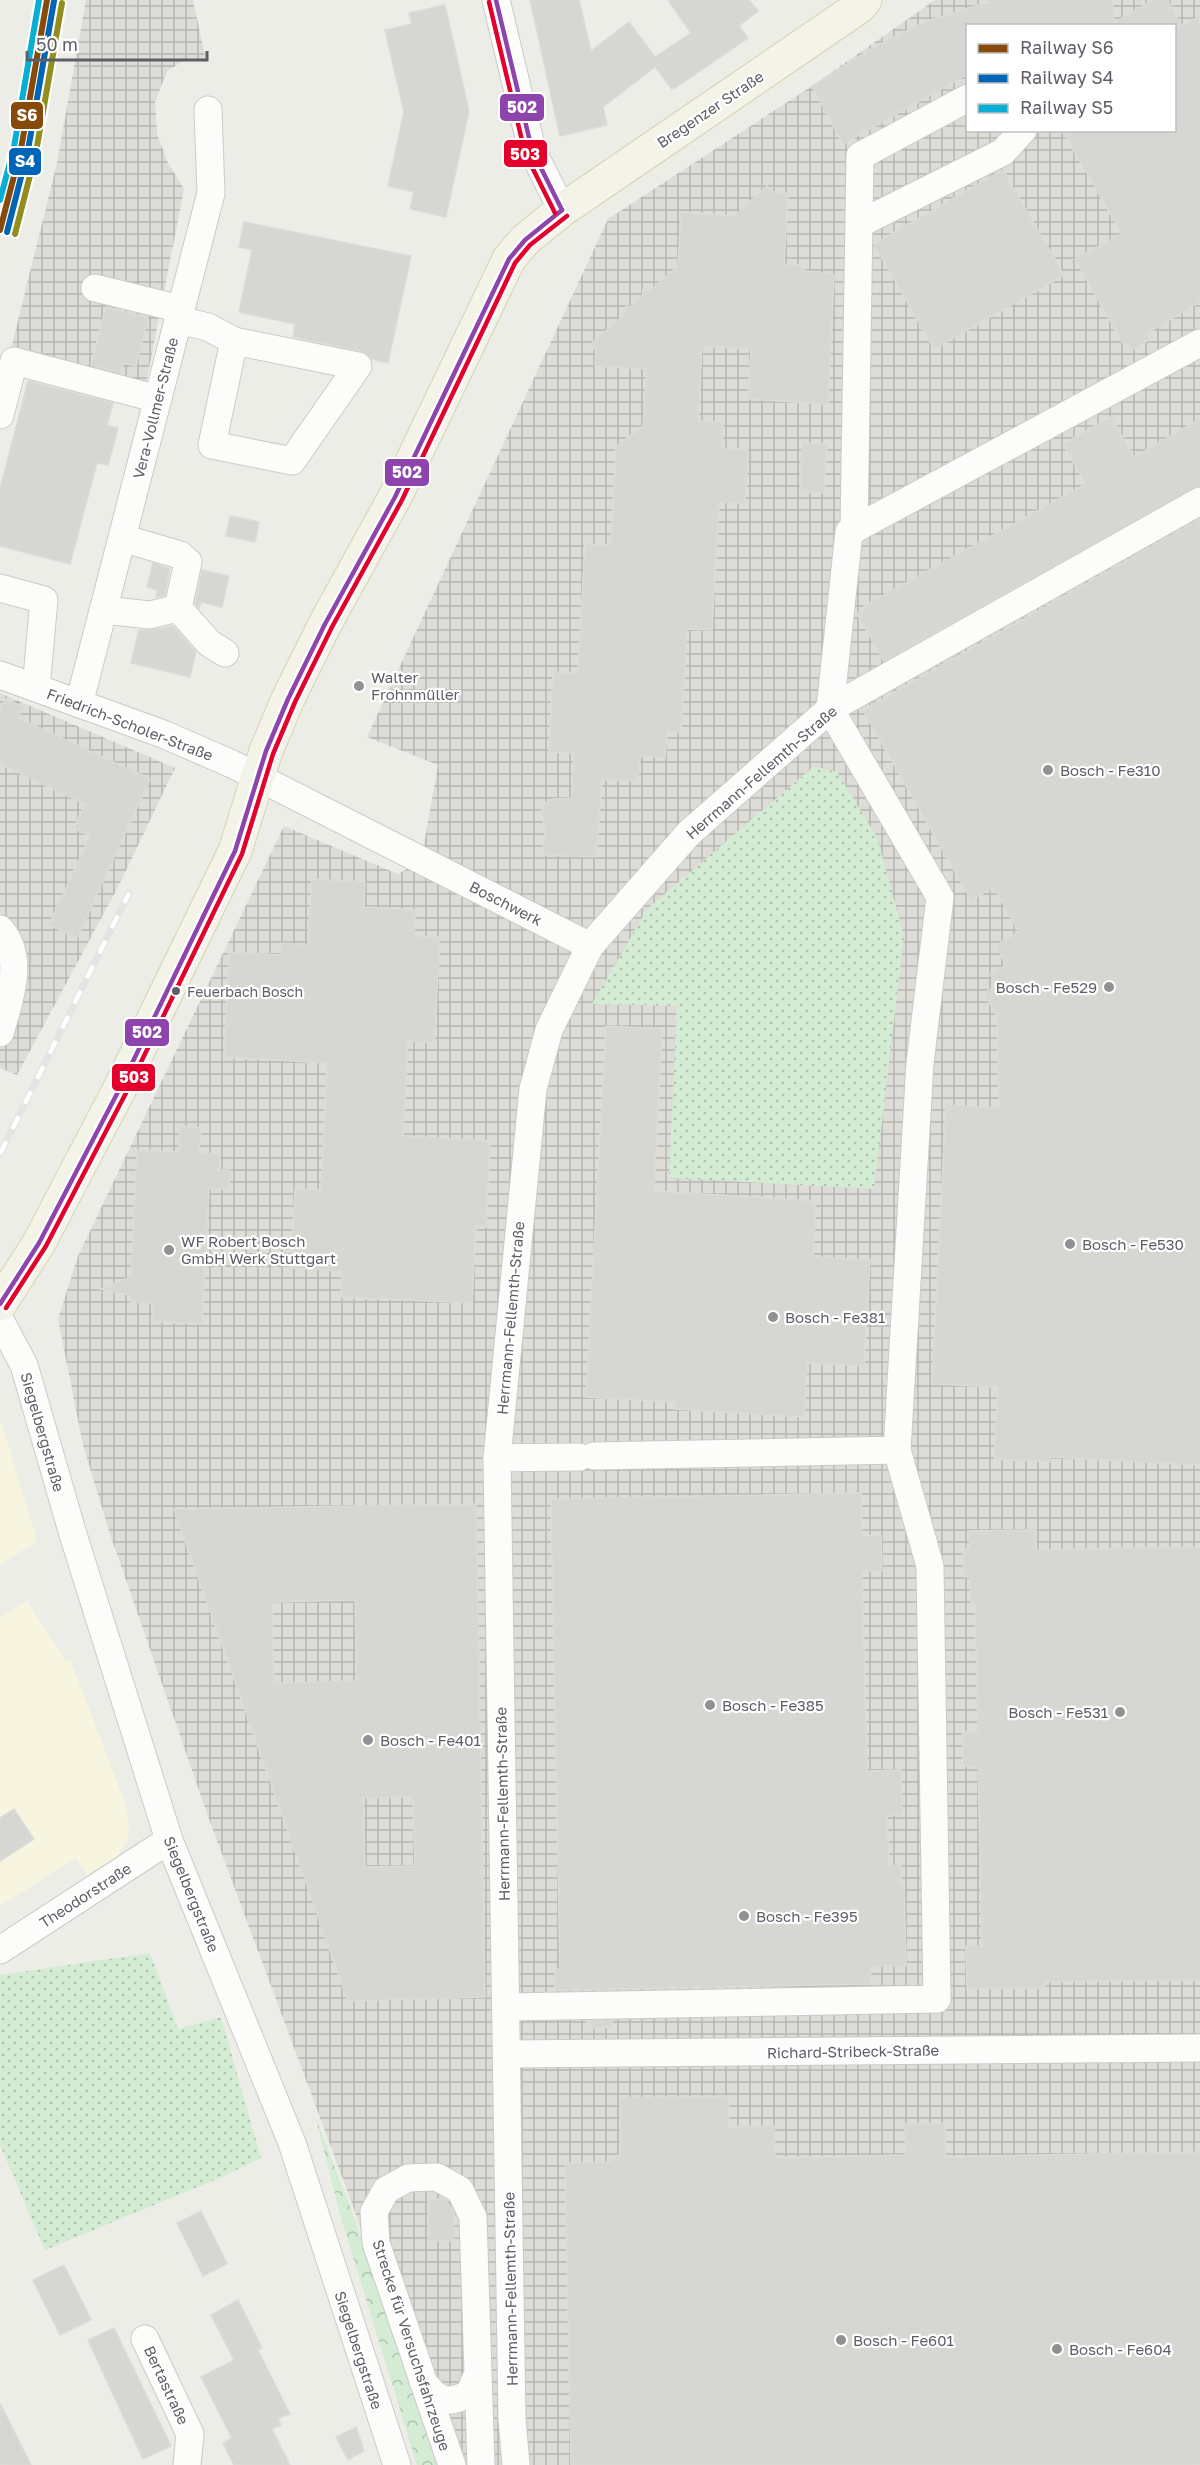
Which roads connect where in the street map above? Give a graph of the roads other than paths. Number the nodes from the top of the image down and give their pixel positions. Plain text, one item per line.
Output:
1 (499, 1) edge
2 (869, 2) edge
3 (966, 99) edge
4 (208, 110) dead end
5 (1021, 132) edge
6 (562, 210) junction
7 (861, 223) junction
8 (95, 288) dead end
9 (179, 314) junction
10 (234, 341) junction
11 (1200, 344) edge
12 (158, 399) junction
13 (0, 415) edge
14 (1200, 501) edge
15 (854, 530) junction
16 (122, 538) junction
17 (0, 588) edge
18 (178, 608) junction
19 (103, 610) junction
20 (225, 652) dead end
21 (0, 675) edge
22 (36, 688) junction
23 (79, 704) junction
24 (830, 710) junction
25 (258, 777) junction
26 (421, 861) joint
27 (0, 929) edge
28 (590, 946) junction
29 (0, 1034) edge
30 (0, 1304) edge
31 (0, 1320) edge
32 (897, 1450) junction
33 (497, 1458) junction
34 (169, 1840) junction
35 (0, 1950) edge
36 (506, 2007) junction
37 (1200, 2048) edge
38 (507, 2054) junction
39 (145, 2339) dead end
40 (476, 2378) junction
41 (423, 2382) junction
42 (187, 2465) edge
43 (397, 2465) edge
44 (452, 2465) edge
45 (481, 2465) edge
46 (516, 2465) edge

1 - 6 street
2 - 6 main road, Bregenzer Straße
3 - 7 street
4 - 9 street, Vera-Vollmer-Straße
5 - 7 street
6 - 25 main road, Bregenzer Straße
7 - 15 street
8 - 9 street
9 - 10 street
9 - 12 street, Vera-Vollmer-Straße
10 - 10 street
11 - 15 street
12 - 13 street
12 - 16 street, Vera-Vollmer-Straße
14 - 24 street, Herrmann-Fellemth-Straße
15 - 24 street
16 - 18 street
16 - 19 street, Vera-Vollmer-Straße
17 - 22 street
18 - 19 street
18 - 20 street
19 - 23 street, Vera-Vollmer-Straße
21 - 22 street, Friedrich-Scholer-Straße
22 - 23 street, Friedrich-Scholer-Straße
23 - 25 street, Friedrich-Scholer-Straße
24 - 28 street, Herrmann-Fellemth-Straße
24 - 32 street
25 - 26 street, Friedrich-Scholer-Straße
25 - 30 main road, Bregenzer Straße
26 - 28 street, Boschwerk
27 - 29 street
28 - 33 street, Herrmann-Fellemth-Straße
31 - 34 street, Siegelbergstraße
32 - 33 street
32 - 36 street
33 - 36 street, Herrmann-Fellemth-Straße
34 - 35 street, Theodorstraße
34 - 43 street, Siegelbergstraße
36 - 38 street, Herrmann-Fellemth-Straße
37 - 38 street, Richard-Stribeck-Straße
38 - 46 street, Herrmann-Fellemth-Straße
39 - 42 street, Bertastraße
40 - 41 street
40 - 41 street, Strecke für Versuchsfahrzeuge
40 - 45 street, Strecke für Versuchsfahrzeuge
41 - 44 street, Strecke für Versuchsfahrzeuge

